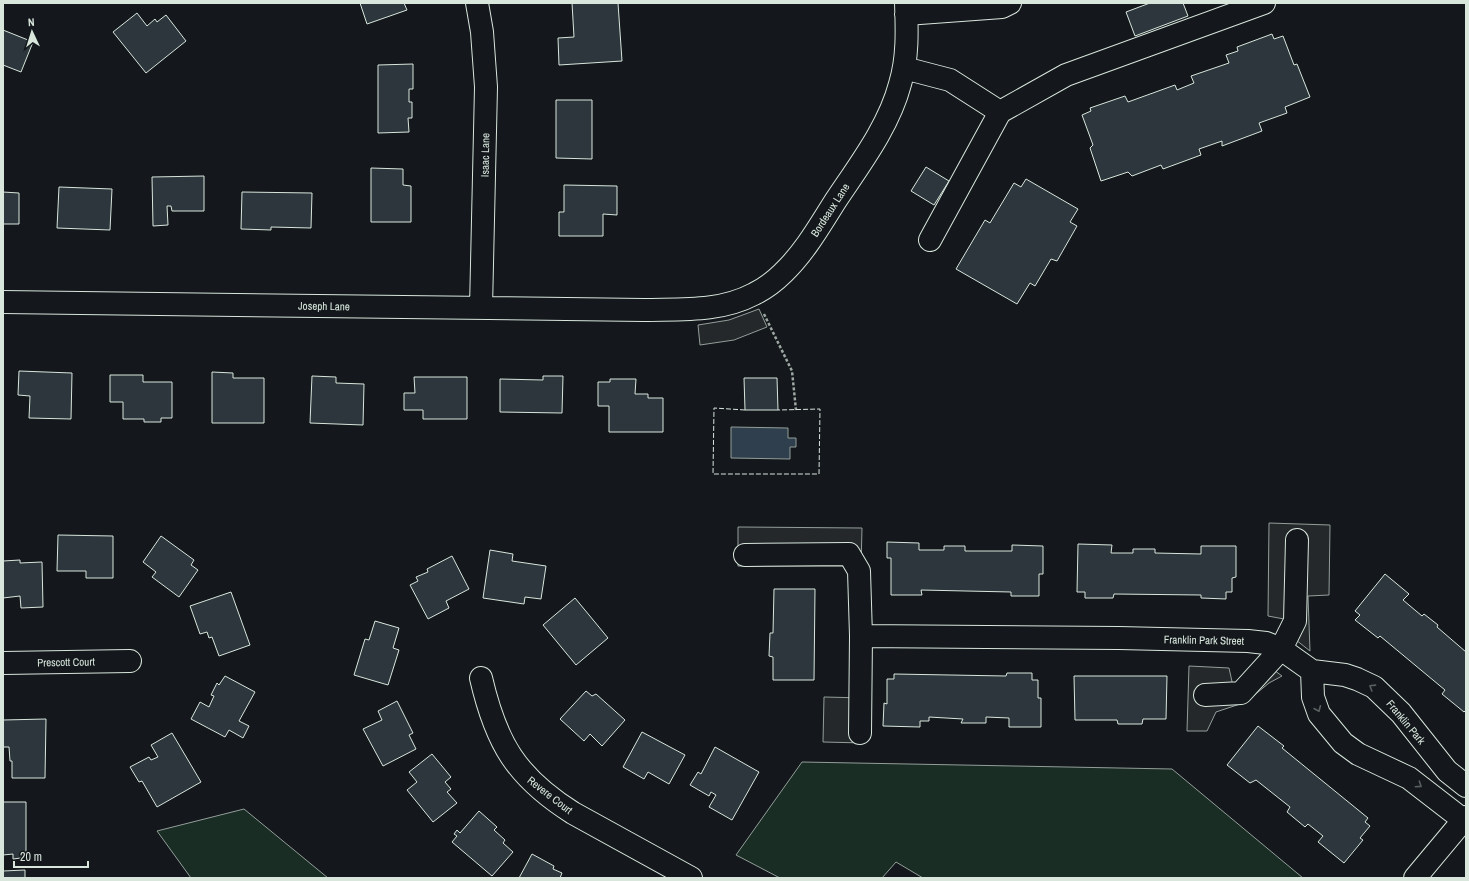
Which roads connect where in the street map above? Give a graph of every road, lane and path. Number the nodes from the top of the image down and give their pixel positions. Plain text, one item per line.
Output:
1 (477, 3) edge
2 (1010, 3) edge
3 (1264, 3) edge
4 (906, 9) edge
5 (904, 68) junction
6 (1000, 112) junction
7 (930, 240) dead end
8 (754, 294) junction
9 (3, 302) edge
10 (480, 308) junction
11 (644, 310) joint
12 (796, 410) dead end
13 (1297, 540) dead end
14 (745, 555) dead end
15 (861, 636) junction
16 (1281, 649) junction
17 (130, 661) dead end
18 (3, 663) edge
19 (1312, 671) junction
20 (481, 678) dead end
21 (1205, 695) dead end
22 (860, 733) dead end
23 (1466, 786) edge
24 (1465, 819) edge
25 (691, 878) edge
26 (1415, 878) edge

1 - 10 street, Isaac Lane
2 - 4 street
3 - 6 street
4 - 5 street, Bordeaux Lane
5 - 6 street
5 - 8 street, Bordeaux Lane
6 - 7 street
8 - 11 street, Bordeaux Lane
8 - 12 path
9 - 10 street, Joseph Lane
10 - 11 street, Joseph Lane
13 - 16 street
14 - 15 street
15 - 16 street, Franklin Park Street
15 - 22 street
16 - 19 street, Franklin Park Street
16 - 21 street
17 - 18 street, Prescott Court
23 -> 19 street, Franklin Park
19 -> 24 street
20 - 25 street, Revere Court
24 - 26 street

